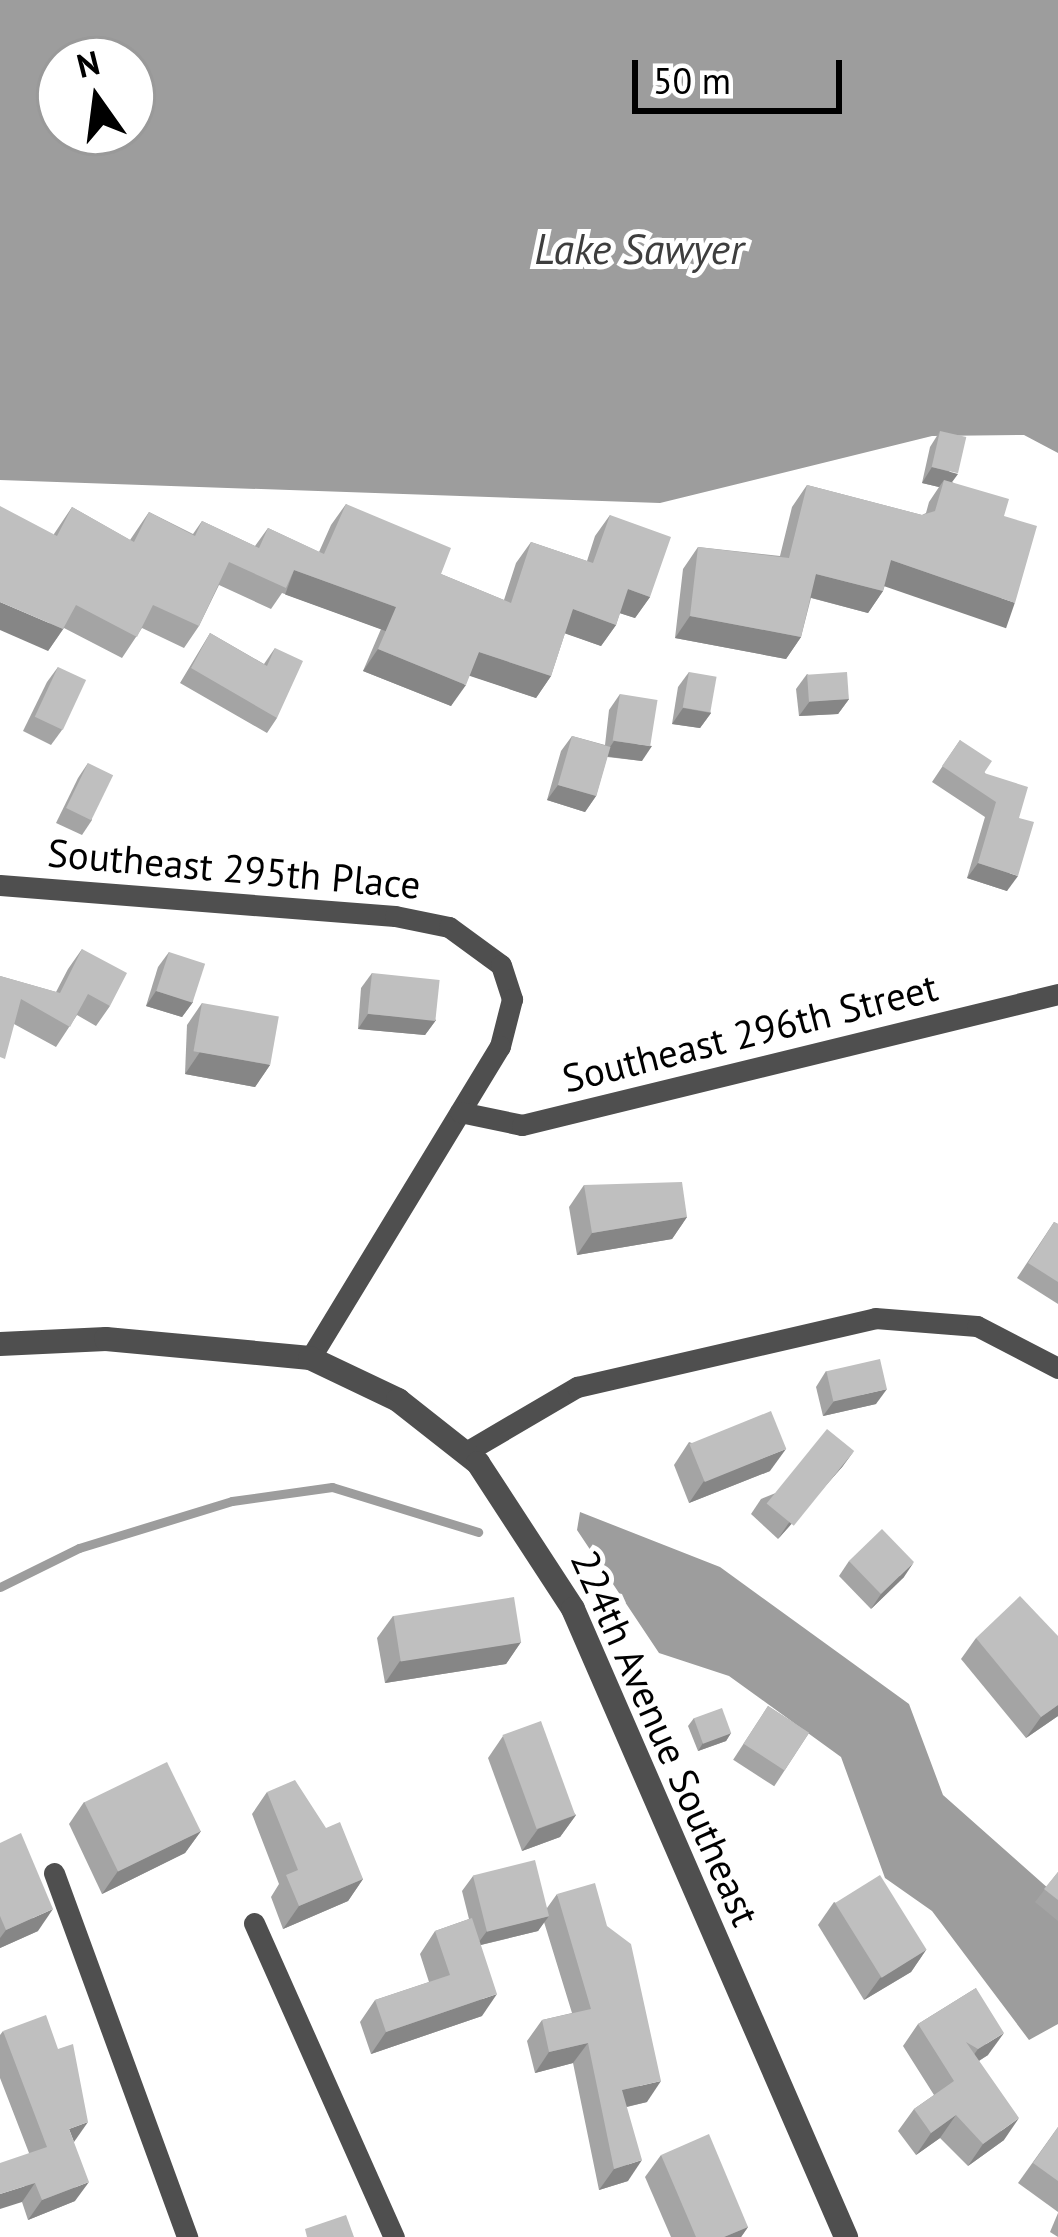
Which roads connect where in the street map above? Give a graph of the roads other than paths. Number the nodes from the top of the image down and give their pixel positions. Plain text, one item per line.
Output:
1 (0, 885) edge
2 (1058, 994) edge
3 (460, 1112) junction
4 (0, 1344) edge
5 (310, 1358) junction
6 (1058, 1368) edge
7 (466, 1452) junction
8 (54, 1873) dead end
9 (254, 1923) dead end
10 (188, 2237) edge
11 (394, 2237) edge
12 (846, 2237) edge

1 - 3 street, Southeast 295th Place
2 - 3 street, Southeast 296th Street
3 - 5 street, Southeast 295th Place
4 - 5 street
5 - 7 street, 224th Avenue Southeast
6 - 7 street
7 - 12 street, 224th Avenue Southeast
8 - 10 street
9 - 11 street

